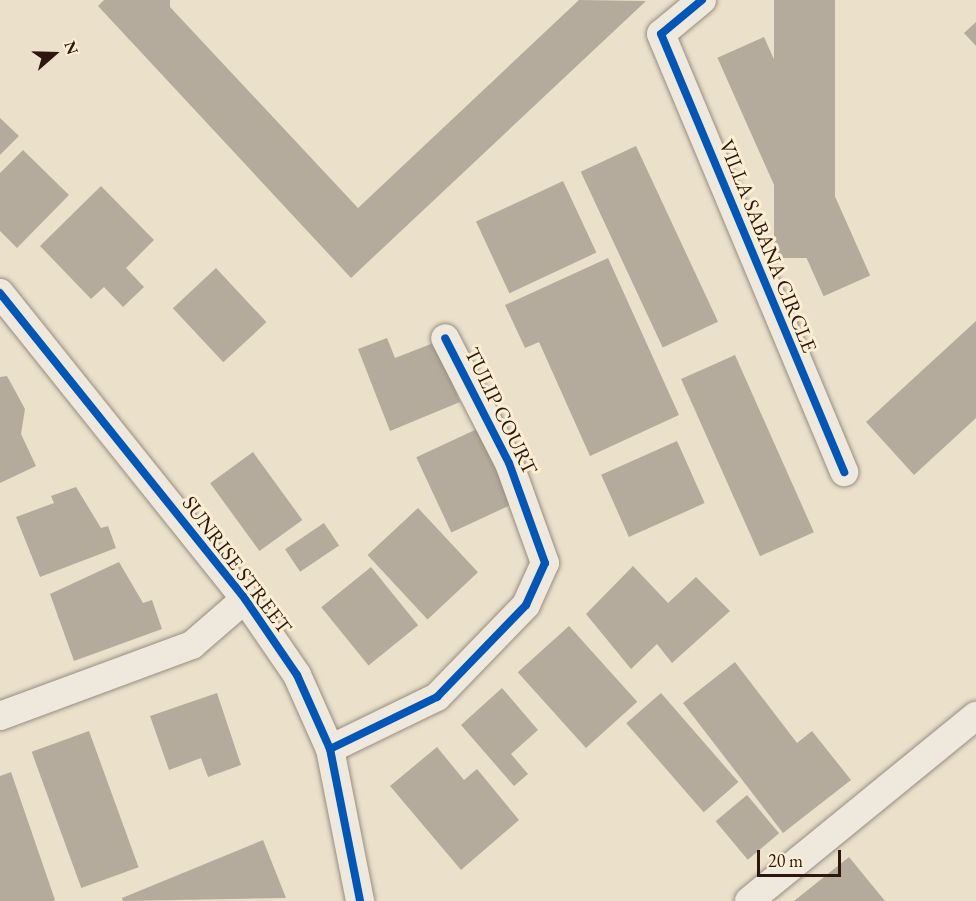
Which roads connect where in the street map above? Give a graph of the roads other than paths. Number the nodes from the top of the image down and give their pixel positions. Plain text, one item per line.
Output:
1 (702, 0) edge
2 (0, 293) edge
3 (446, 338) dead end
4 (844, 472) dead end
5 (245, 599) junction
6 (0, 716) edge
7 (976, 716) edge
8 (330, 749) junction
9 (360, 901) edge
10 (749, 901) edge

1 - 4 street, VILLA SABANA CIRCLE
2 - 5 street, SUNRISE STREET
3 - 8 street, TULIP COURT
5 - 6 street
5 - 8 street, SUNRISE STREET
7 - 10 street
8 - 9 street, SUNRISE STREET

